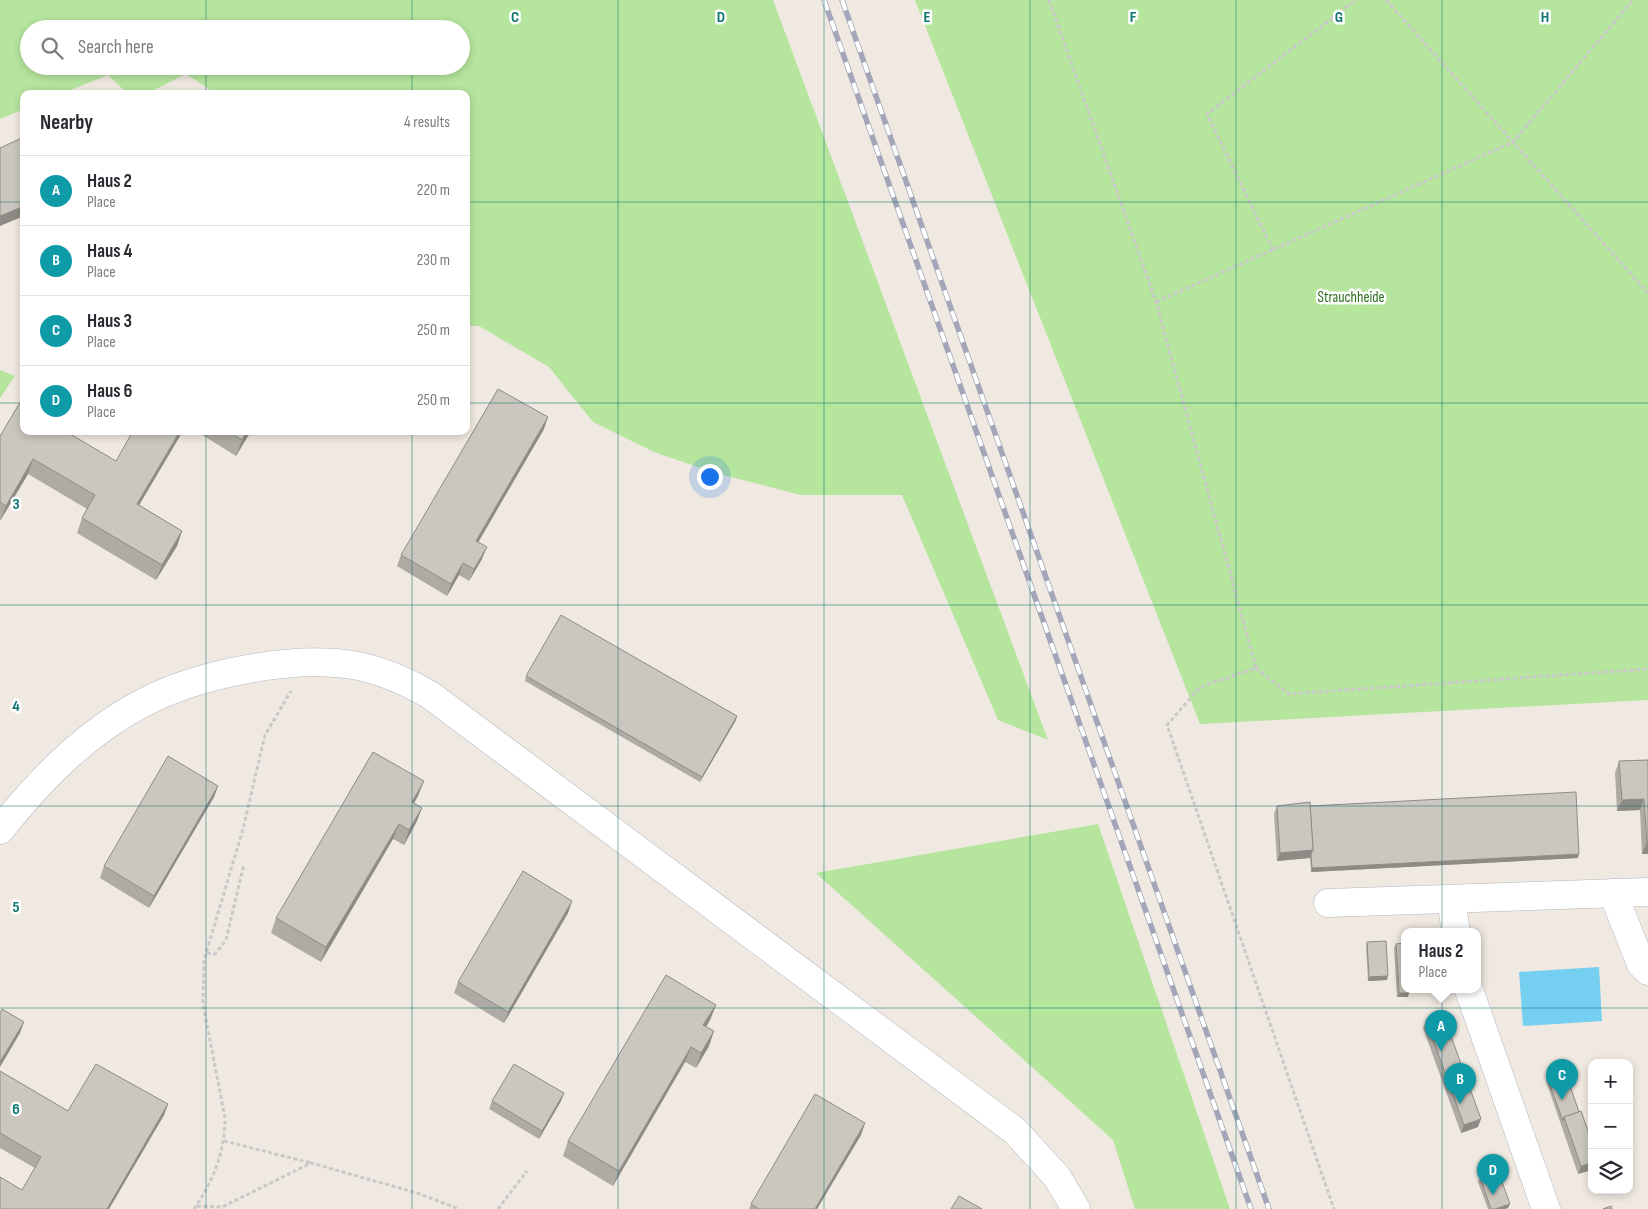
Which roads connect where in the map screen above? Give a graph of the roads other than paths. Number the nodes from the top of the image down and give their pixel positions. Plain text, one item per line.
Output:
1 (0, 830) edge
2 (1648, 892) edge
3 (1613, 893) junction
4 (1451, 899) junction
5 (1328, 904) dead end
6 (1455, 928) edge
7 (1648, 971) edge
8 (1470, 993) edge
9 (1076, 1209) edge
10 (1546, 1209) edge

1 - 9 street
2 - 3 street
3 - 4 street
3 - 7 street
4 - 5 street
4 - 6 street
8 - 10 street

